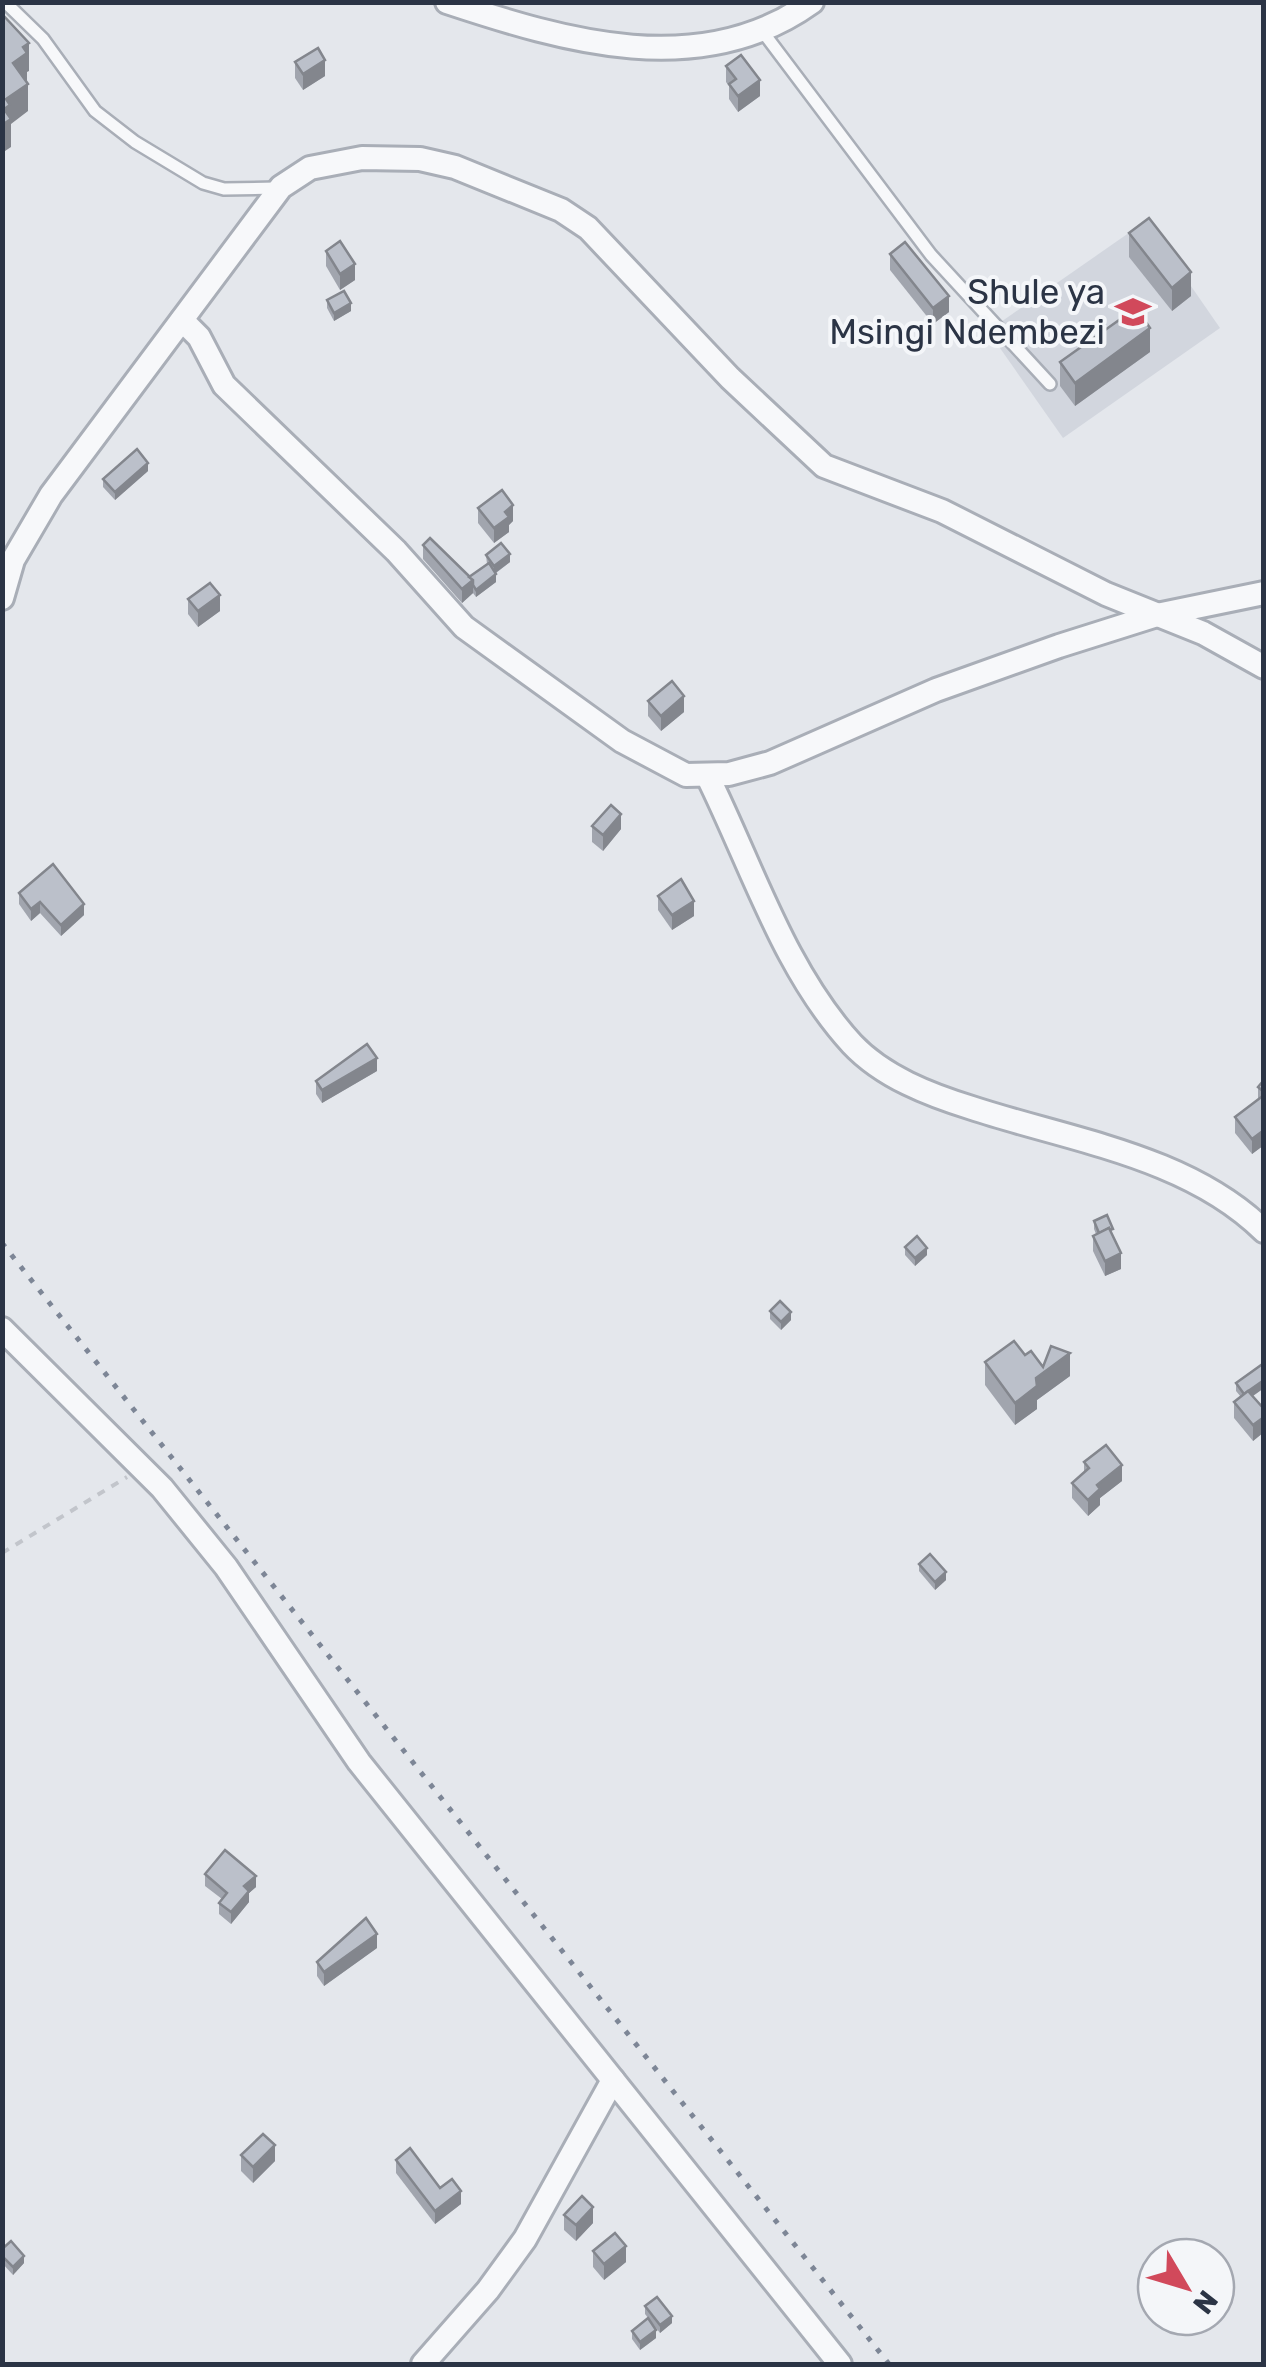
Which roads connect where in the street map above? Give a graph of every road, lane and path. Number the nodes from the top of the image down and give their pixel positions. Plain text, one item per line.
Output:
1 (6, 2) edge
2 (448, 2) edge
3 (812, 2) edge
4 (763, 32) junction
5 (281, 188) junction
6 (182, 320) junction
7 (1050, 384) dead end
8 (1264, 593) edge
9 (2, 598) edge
10 (1157, 614) junction
11 (1264, 667) edge
12 (708, 777) junction
13 (1264, 1230) edge
14 (2, 1329) edge
15 (142, 1468) junction
16 (2, 1553) edge
17 (613, 2080) junction
18 (423, 2364) edge
19 (840, 2364) edge

1 - 5 lane
2 - 4 street
3 - 4 street
4 - 7 lane
5 - 6 street
5 - 10 street
6 - 9 street
6 - 12 street
8 - 10 street
10 - 11 street
10 - 12 street
12 - 13 street
14 - 15 street
15 - 16 path
15 - 17 street
17 - 18 street
17 - 19 street

